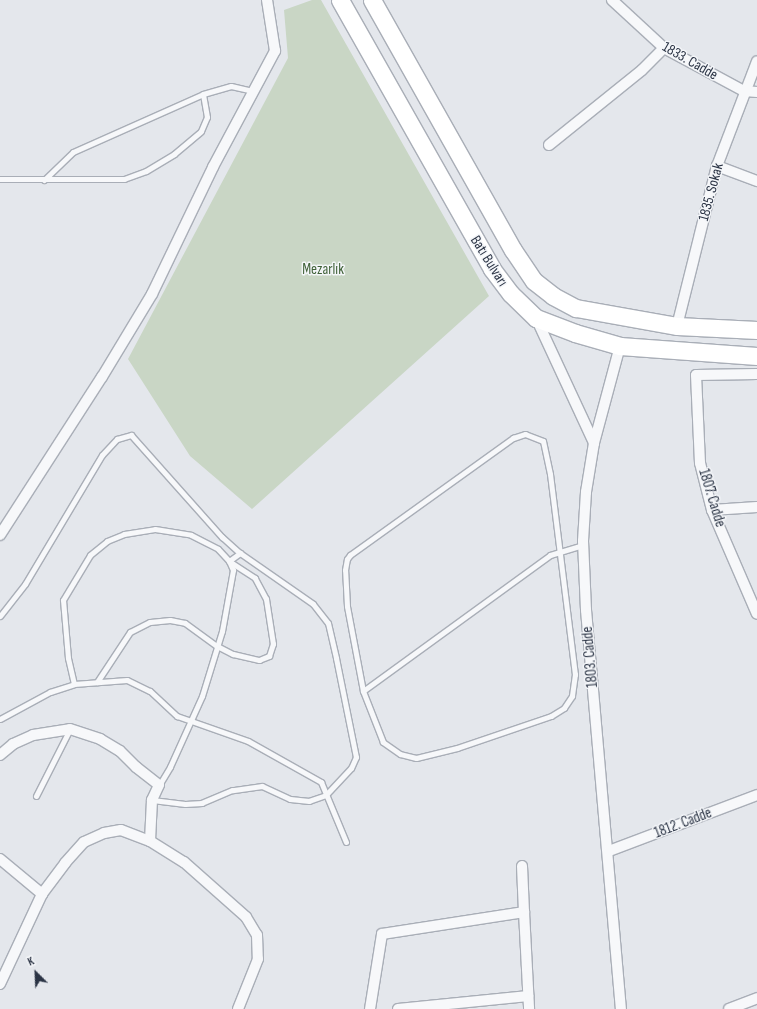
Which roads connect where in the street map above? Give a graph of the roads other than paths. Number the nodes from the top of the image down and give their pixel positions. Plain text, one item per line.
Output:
1 (340, 0) edge
2 (372, 0) edge
3 (270, 1) edge
4 (614, 1) edge
5 (664, 48) junction
6 (757, 61) edge
7 (253, 91) junction
8 (744, 91) junction
9 (757, 92) edge
10 (203, 94) junction
11 (549, 145) dead end
12 (717, 166) junction
13 (0, 179) edge
14 (44, 180) junction
15 (757, 181) edge
16 (536, 318) junction
17 (677, 326) junction
18 (757, 330) edge
19 (620, 346) junction
20 (757, 356) edge
21 (757, 374) edge
22 (594, 443) junction
23 (757, 507) edge
24 (712, 510) junction
25 (0, 535) edge
26 (583, 545) junction
27 (559, 550) junction
28 (240, 553) junction
29 (229, 561) junction
30 (757, 614) edge
31 (0, 616) edge
32 (217, 646) junction
33 (97, 682) junction
34 (74, 684) junction
35 (363, 691) junction
36 (0, 719) edge
37 (193, 721) junction
38 (70, 729) junction
39 (0, 755) edge
40 (159, 785) junction
41 (326, 795) junction
42 (757, 795) edge
43 (36, 796) dead end
44 (152, 800) junction
45 (150, 841) junction
46 (346, 842) dead end
47 (609, 851) junction
48 (0, 859) edge
49 (522, 866) dead end
50 (42, 894) junction
51 (524, 912) junction
52 (0, 984) edge
53 (528, 996) junction
54 (757, 998) edge
55 (238, 1009) edge
56 (370, 1009) edge
57 (398, 1009) edge
58 (529, 1009) edge
59 (621, 1009) edge
60 (730, 1009) edge

1 - 16 main road, Batı Bulvarı
2 - 17 main road, Batı Bulvarı
3 - 7 street
4 - 5 street, 1833. Cadde
5 - 8 street, 1833. Cadde
5 - 11 street
6 - 8 street, 1835. Sokak
7 - 10 lane
7 - 25 street
8 - 9 street, 1833. Cadde
8 - 12 street, 1835. Sokak
10 - 14 lane
10 - 14 lane
12 - 15 street
12 - 17 street, 1835. Sokak
13 - 14 lane
16 - 19 main road, Batı Bulvarı
16 - 22 street
17 - 18 main road, Batı Bulvarı
19 - 20 main road, Batı Bulvarı
19 - 22 street, 1803. Cadde
21 - 24 street, 1807. Cadde
22 - 26 street, 1803. Cadde
23 - 24 street
24 - 30 street, 1807. Cadde
26 - 27 lane
26 - 47 street, 1803. Cadde
27 - 35 lane
27 - 35 lane
27 - 35 lane
28 - 29 lane
28 - 31 lane
28 - 41 lane
29 - 32 lane
29 - 32 lane
29 - 34 lane
32 - 33 lane
32 - 37 lane
33 - 34 lane
33 - 37 lane
34 - 36 lane
37 - 40 lane
37 - 41 lane
38 - 39 street
38 - 40 street
38 - 43 lane
40 - 44 street
41 - 44 lane
41 - 46 lane
42 - 47 street, 1812. Cadde
44 - 45 street
45 - 50 street
45 - 55 street
47 - 59 street, 1803. Cadde
48 - 50 street
49 - 51 street
50 - 52 street
51 - 53 street
51 - 56 street
53 - 57 street
53 - 58 street
54 - 60 street

